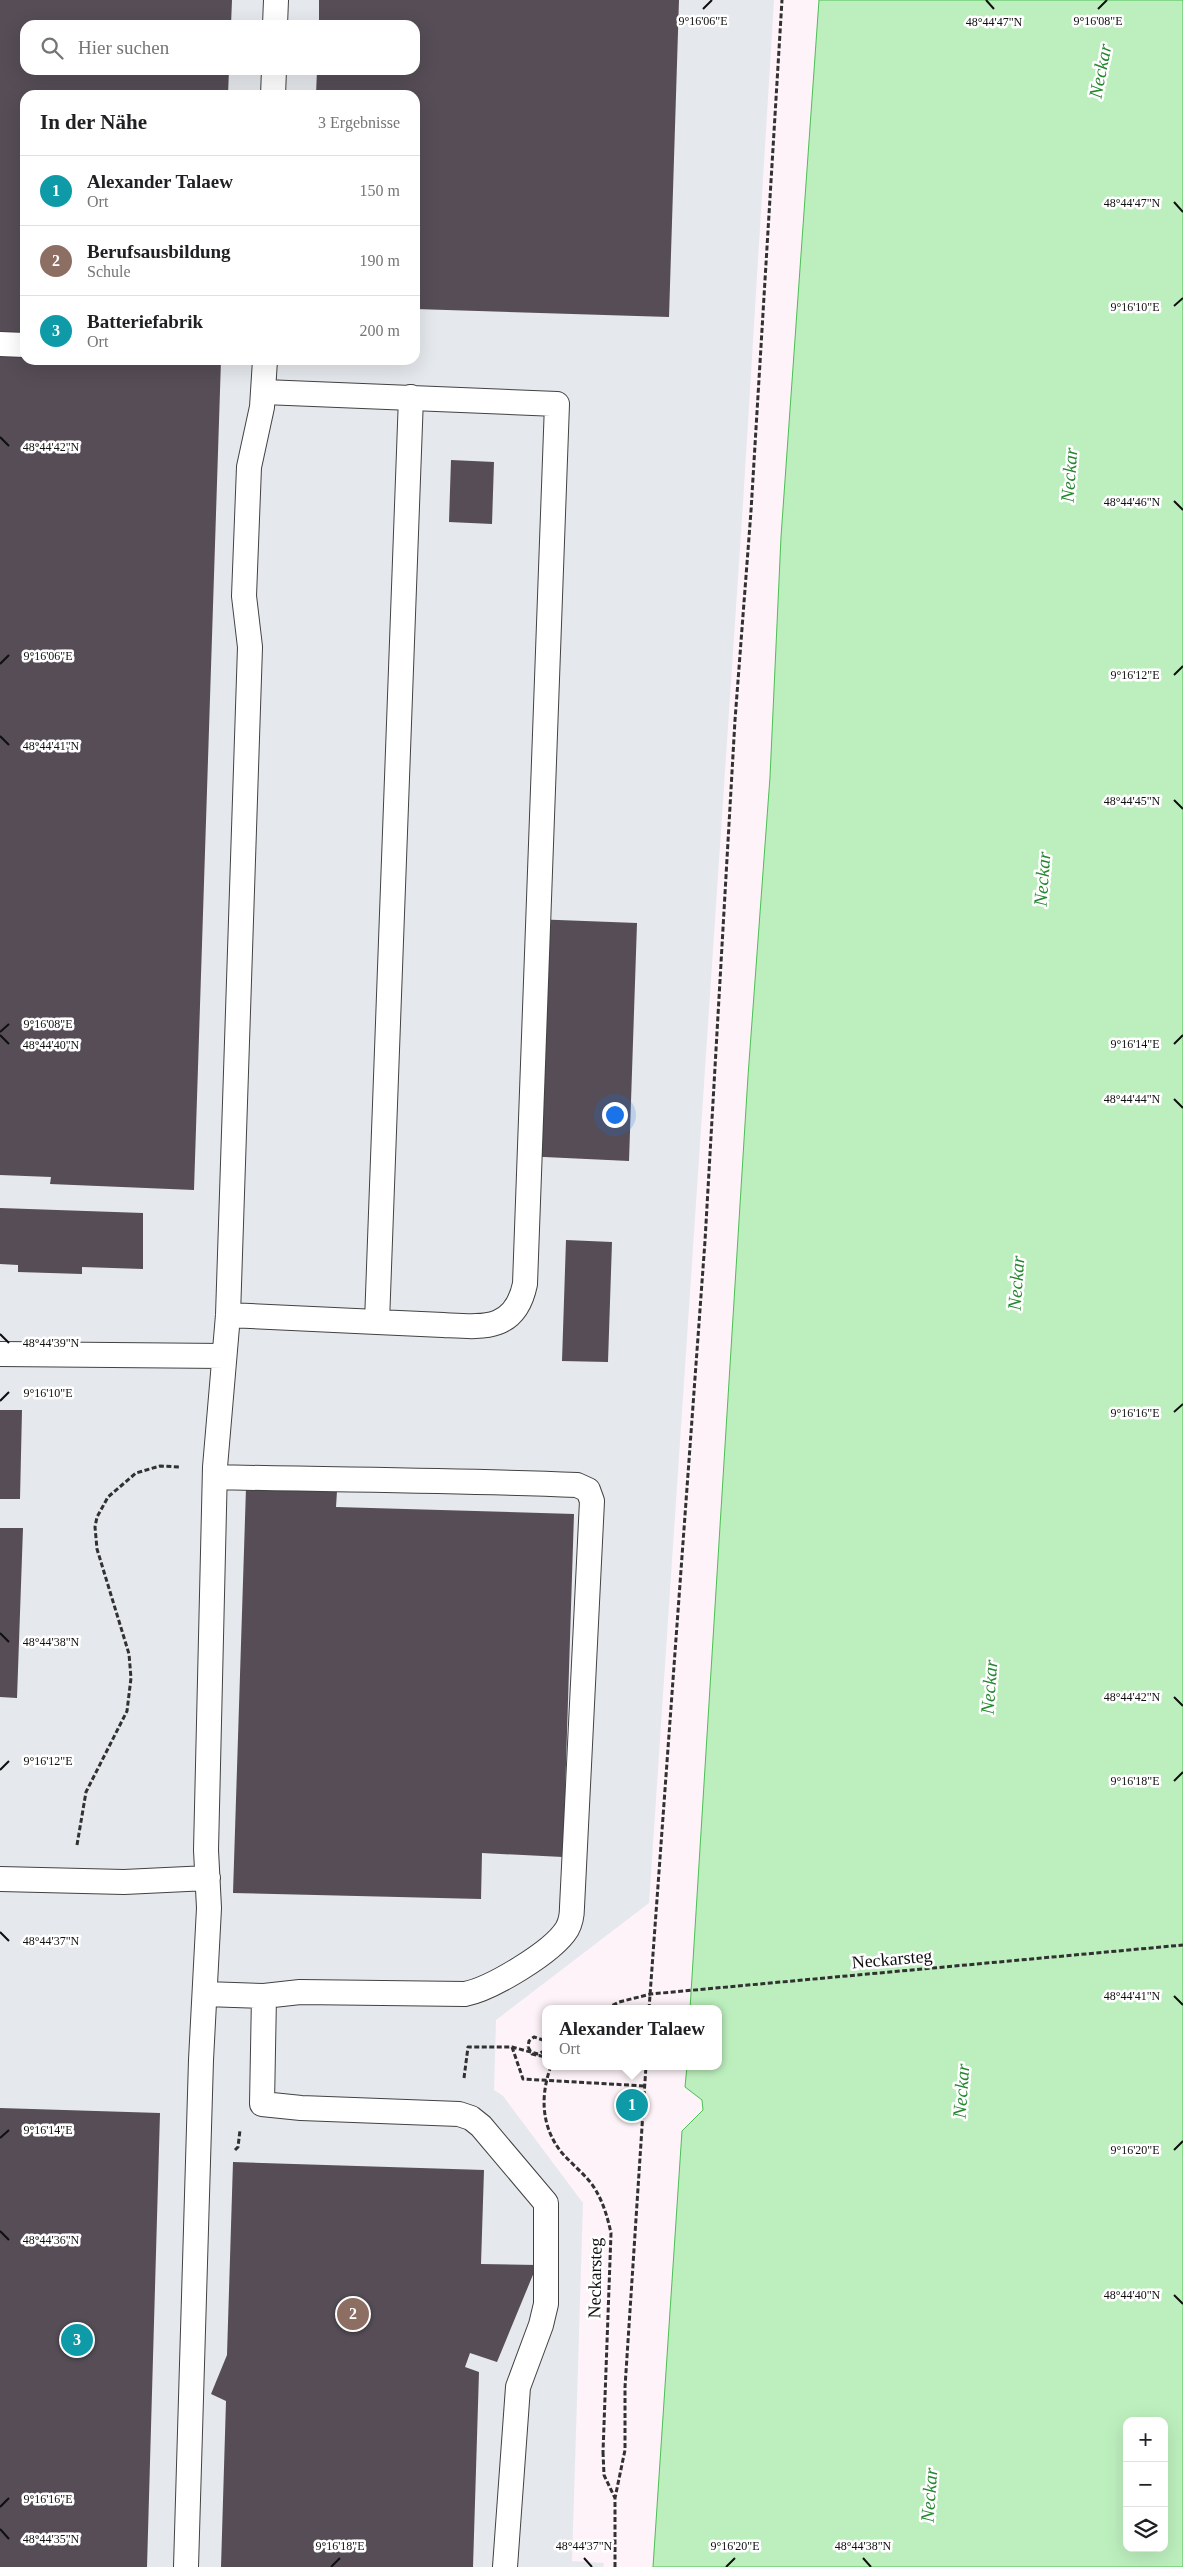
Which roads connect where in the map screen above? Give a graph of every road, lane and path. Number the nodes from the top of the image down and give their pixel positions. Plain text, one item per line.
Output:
1 (276, 0) edge
2 (782, 0) edge
3 (275, 20) edge
4 (274, 75) edge
5 (273, 90) edge
6 (0, 344) edge
7 (20, 345) edge
8 (264, 365) edge
9 (264, 392) junction
10 (411, 397) junction
11 (228, 1315) junction
12 (378, 1322) junction
13 (0, 1354) edge
14 (224, 1356) junction
15 (215, 1472) junction
16 (68, 1846) dead end
17 (208, 1878) junction
18 (0, 1879) edge
19 (1183, 1945) edge
20 (206, 1994) junction
21 (264, 1996) junction
22 (613, 2005) edge
23 (649, 2005) edge
24 (542, 2040) edge
25 (512, 2047) junction
26 (531, 2052) edge
27 (531, 2052) edge
28 (550, 2070) edge
29 (646, 2070) edge
30 (645, 2086) junction
31 (459, 2114) junction
32 (616, 2498) junction
33 (186, 2567) edge
34 (505, 2567) edge
35 (615, 2567) edge

1 - 3 lane
2 - 23 path
4 - 5 lane
6 - 7 lane
8 - 9 lane
9 - 10 lane
9 - 11 lane
10 - 12 lane
10 - 12 lane
11 - 12 lane
11 - 14 lane
13 - 14 lane
14 - 15 lane
15 - 16 path
15 - 17 lane
15 - 21 lane
17 - 18 lane
17 - 20 lane
19 - 22 path, Neckarsteg, bridge
20 - 21 lane
20 - 33 lane
21 - 31 lane
24 - 27 path, bridge
25 - 26 path, bridge
25 - 30 path
25 - 31 path
28 - 32 path, Neckarsteg, bridge
29 - 30 path
30 - 32 path
31 - 34 lane
32 - 35 path

